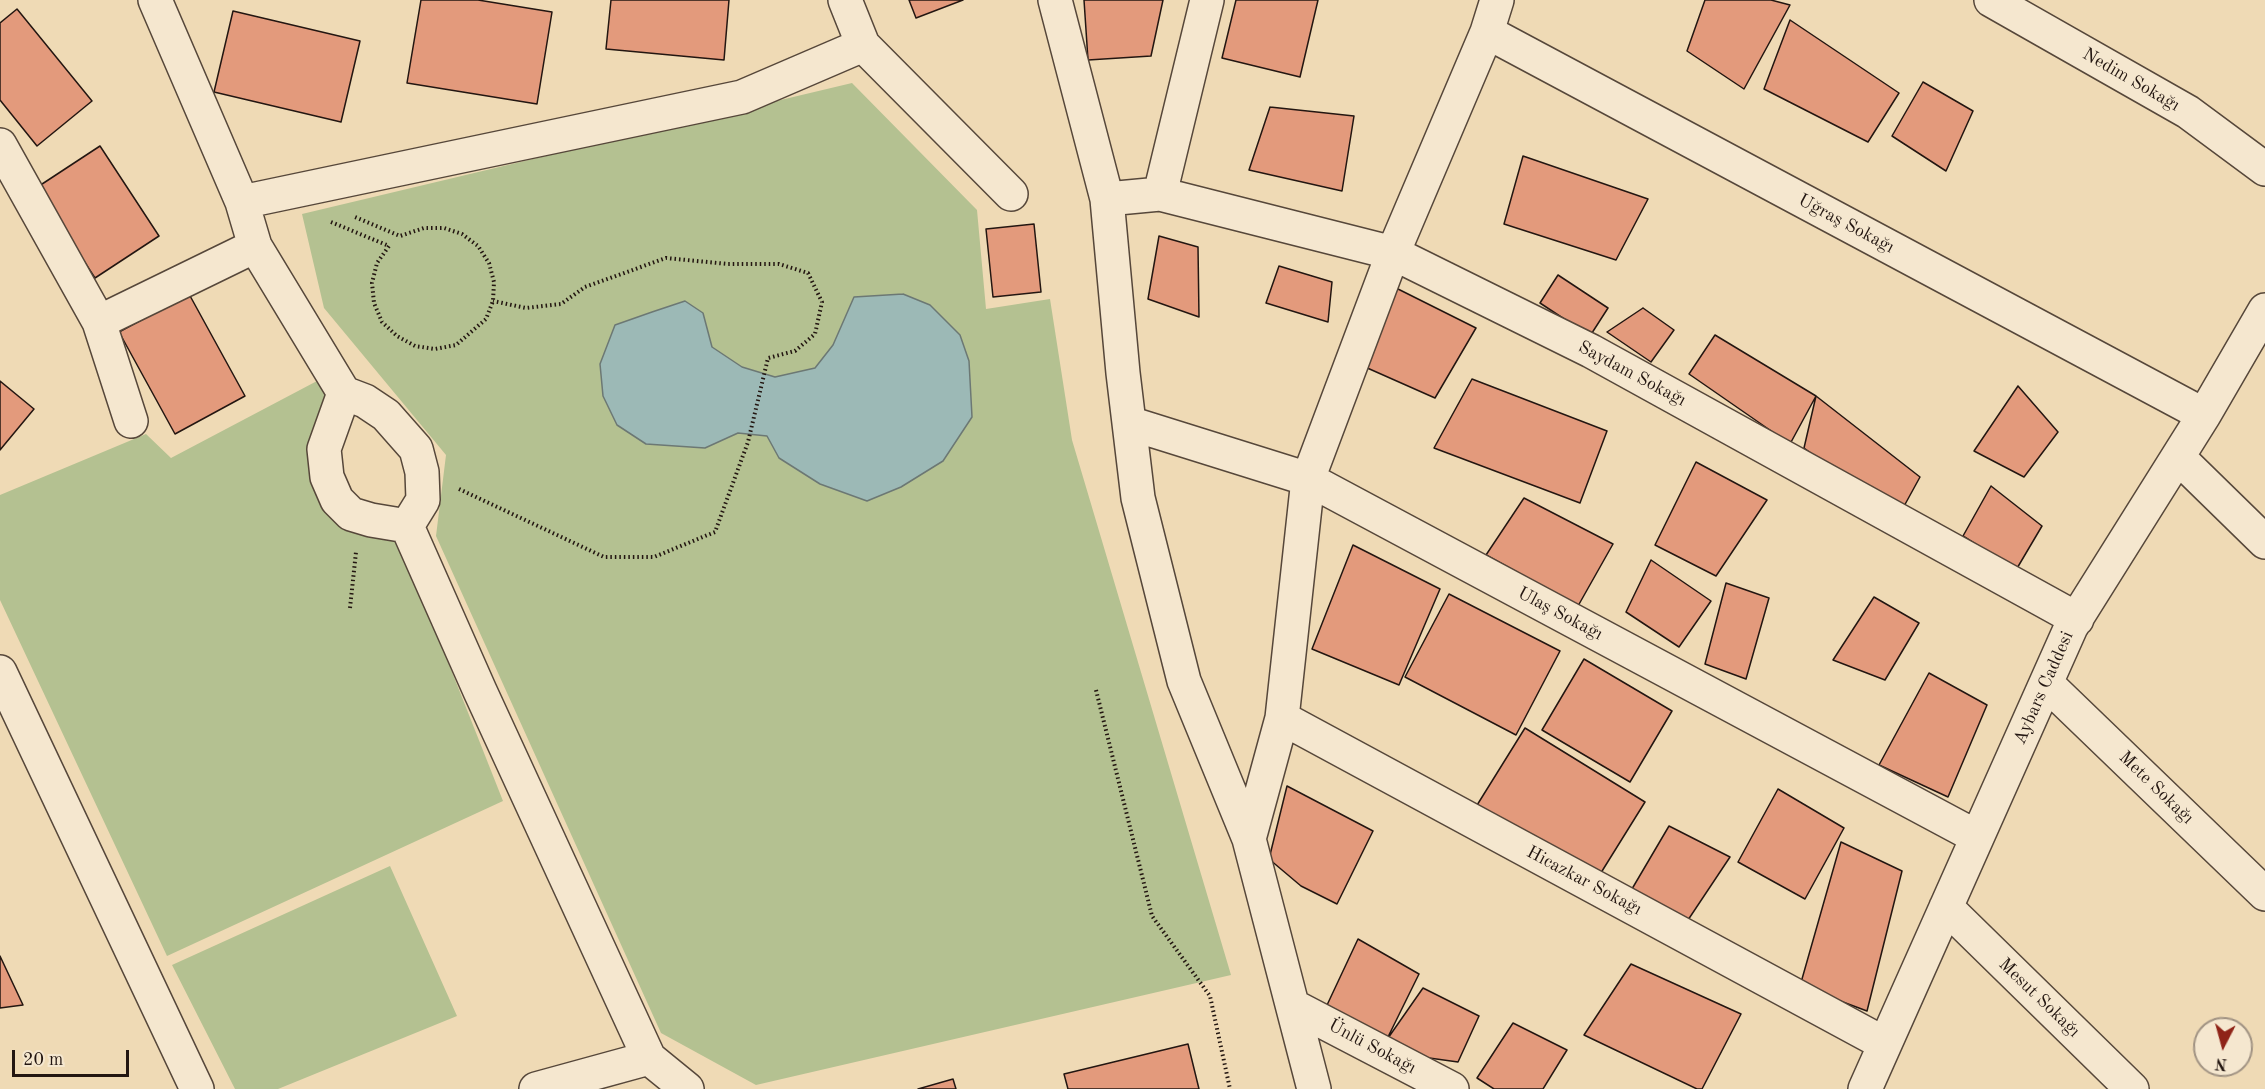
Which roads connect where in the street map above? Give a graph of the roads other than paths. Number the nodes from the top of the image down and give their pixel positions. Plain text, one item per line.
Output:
1 (154, 0) edge
2 (845, 0) edge
3 (1055, 0) edge
4 (1207, 0) edge
5 (1497, 0) edge
6 (1991, 0) edge
7 (1487, 32) junction
8 (864, 45) junction
9 (0, 146) edge
10 (2265, 170) edge
11 (1011, 194) dead end
12 (1160, 194) junction
13 (1107, 200) junction
14 (242, 202) junction
15 (255, 246) junction
16 (1393, 253) junction
17 (2265, 310) edge
18 (99, 322) junction
19 (344, 393) junction
20 (2204, 415) junction
21 (130, 422) dead end
22 (1130, 423) junction
23 (2178, 457) junction
24 (1308, 479) junction
25 (407, 526) junction
26 (2265, 542) edge
27 (2076, 619) junction
28 (0, 672) edge
29 (2046, 683) junction
30 (1282, 718) junction
31 (1977, 837) junction
32 (1250, 839) junction
33 (2265, 894) edge
34 (1946, 907) junction
35 (1293, 1006) junction
36 (1885, 1044) junction
37 (649, 1058) junction
38 (197, 1089) edge
39 (536, 1089) edge
40 (687, 1089) edge
41 (1314, 1089) edge
42 (1452, 1089) edge
43 (1865, 1089) edge
44 (2132, 1089) edge

1 - 14 street
2 - 8 street
3 - 13 street
4 - 12 street
5 - 7 street
6 - 10 street, Nedim Sokağı
7 - 16 street
7 - 20 street, Uğraş Sokağı
8 - 11 street
8 - 14 street
9 - 18 street
12 - 13 street
12 - 16 street, Saydam Sokağı
13 - 22 street
14 - 15 street
15 - 18 street
15 - 19 street
16 - 24 street
16 - 27 street, Saydam Sokağı
17 - 20 street, Aybars Caddesi
18 - 21 street
19 - 25 street
19 - 25 street
20 - 23 street, Aybars Caddesi
22 - 24 street, Ulaş Sokağı
22 - 32 street
23 - 26 street
23 - 27 street, Aybars Caddesi
24 - 30 street
24 - 31 street, Ulaş Sokağı
25 - 37 street
27 - 29 street, Aybars Caddesi
28 - 38 street
29 - 31 street, Aybars Caddesi
29 - 33 street, Mete Sokağı
30 - 32 street
30 - 36 street, Hicazkar Sokağı
31 - 34 street, Aybars Caddesi
32 - 35 street
34 - 36 street, Aybars Caddesi
34 - 44 street, Mesut Sokağı
35 - 41 street
35 - 42 street, Ünlü Sokağı
36 - 43 street, Aybars Caddesi
37 - 39 street
37 - 40 street

